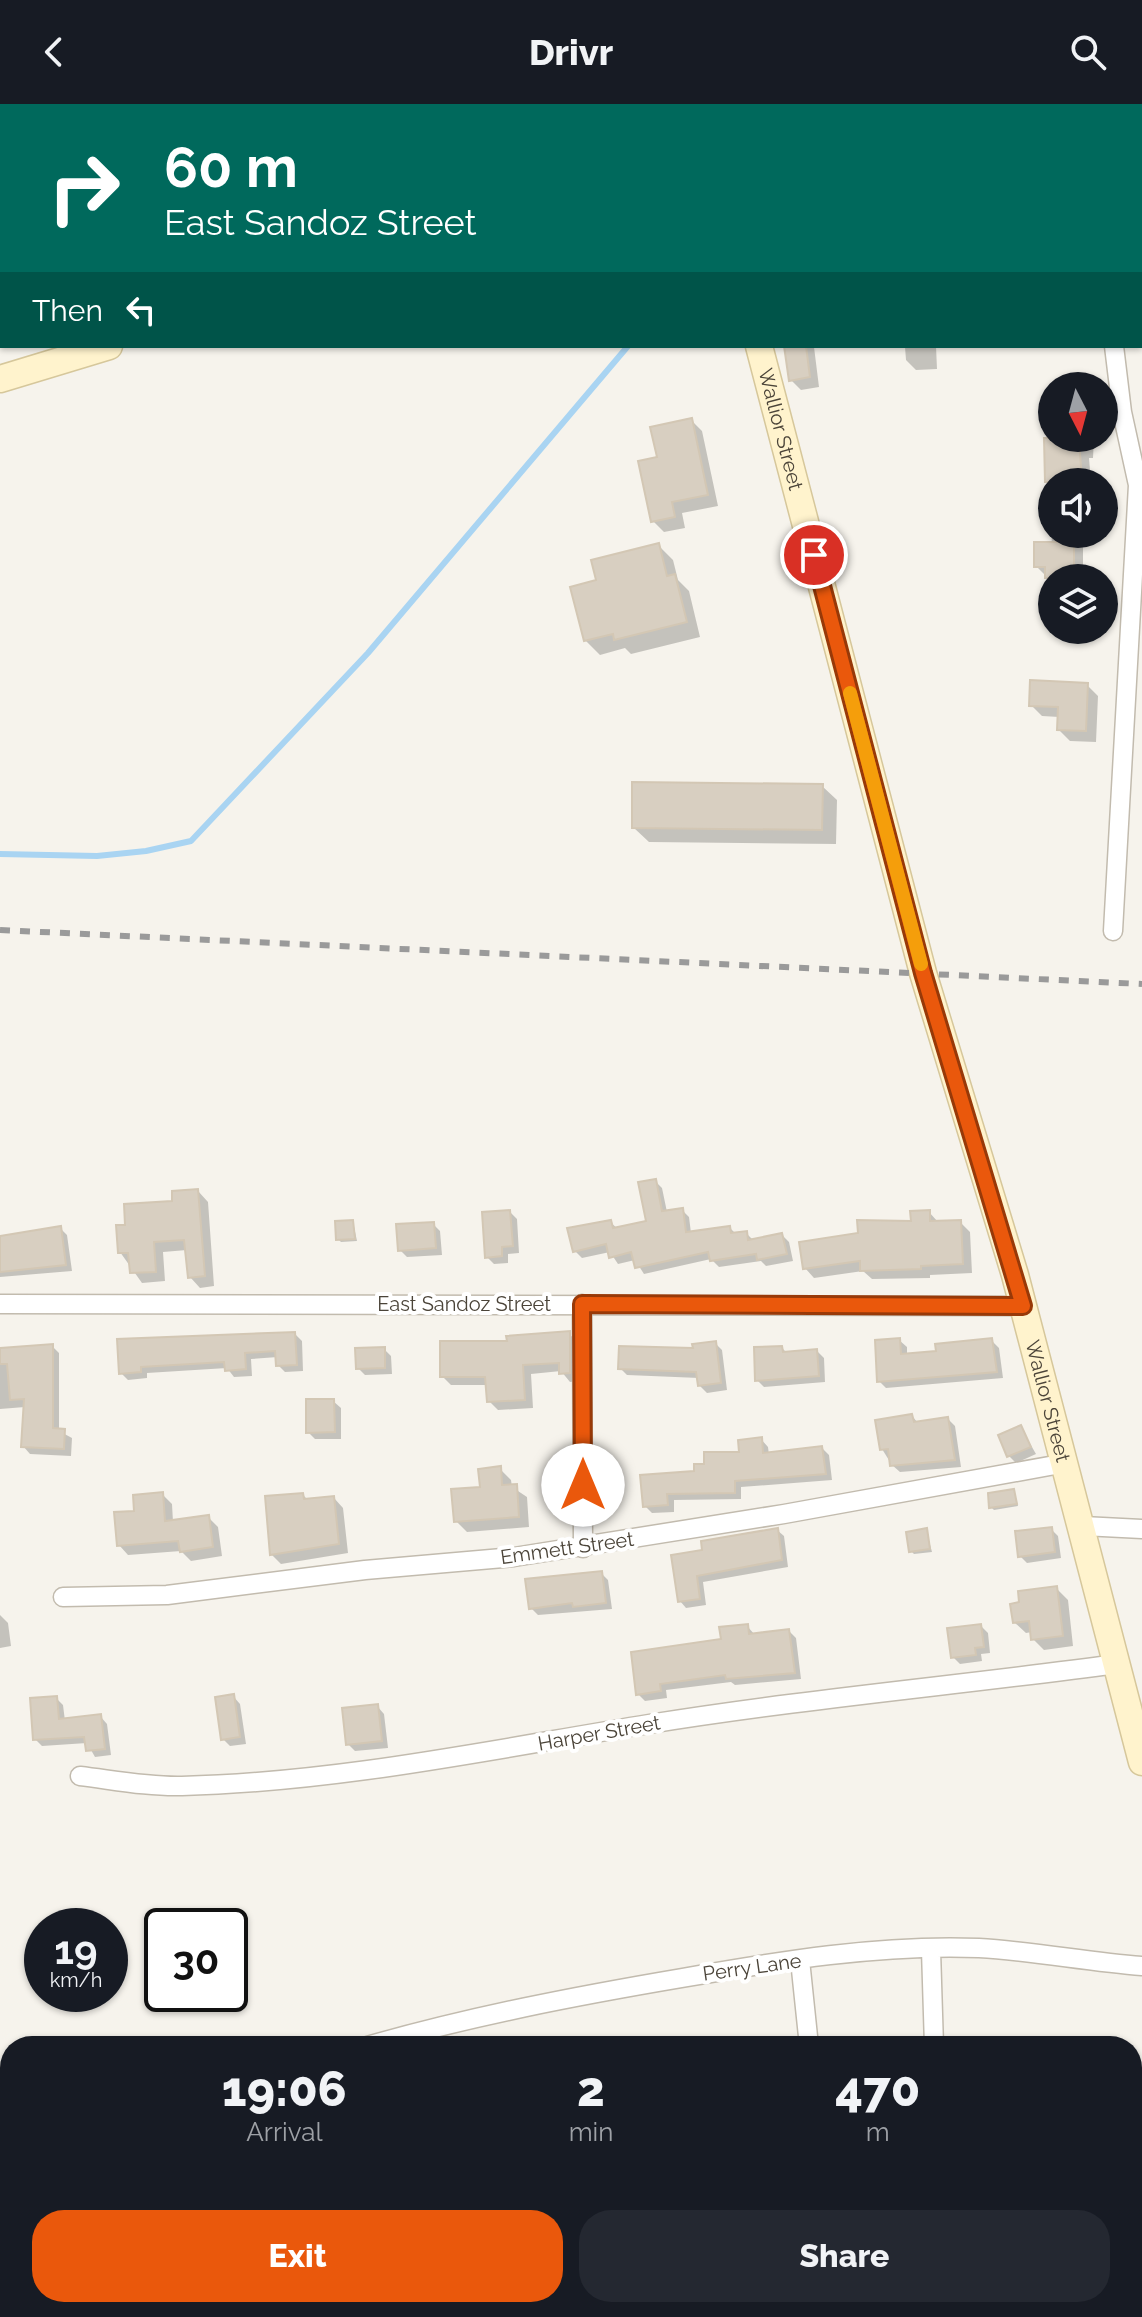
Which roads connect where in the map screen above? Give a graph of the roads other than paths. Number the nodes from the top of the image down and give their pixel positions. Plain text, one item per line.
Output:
1 (102, 348) edge
2 (760, 348) edge
3 (1114, 348) edge
4 (0, 379) edge
5 (1113, 931) dead end
6 (0, 1304) edge
7 (582, 1304) junction
8 (1023, 1306) junction
9 (1066, 1463) junction
10 (1083, 1526) junction
11 (1142, 1529) edge
12 (583, 1548) junction
13 (63, 1597) dead end
14 (1117, 1664) junction
15 (1142, 1762) edge
16 (80, 1776) dead end
17 (931, 1950) junction
18 (800, 1960) junction
19 (1142, 1966) edge
20 (402, 2036) edge
21 (808, 2036) edge
22 (934, 2036) edge

1 - 4 street
2 - 8 street, Wallior Street
3 - 5 street
6 - 7 street, East Sandoz Street
7 - 8 street, East Sandoz Street
7 - 12 street
8 - 9 street, Wallior Street
9 - 10 street, Wallior Street
9 - 12 street, Emmett Street
10 - 11 street
10 - 14 street, Wallior Street
12 - 13 street, Emmett Street
14 - 15 street, Wallior Street
14 - 16 street, Harper Street
17 - 18 street, Perry Lane
17 - 19 street, Perry Lane
17 - 22 street
18 - 20 street, Perry Lane
18 - 21 street

